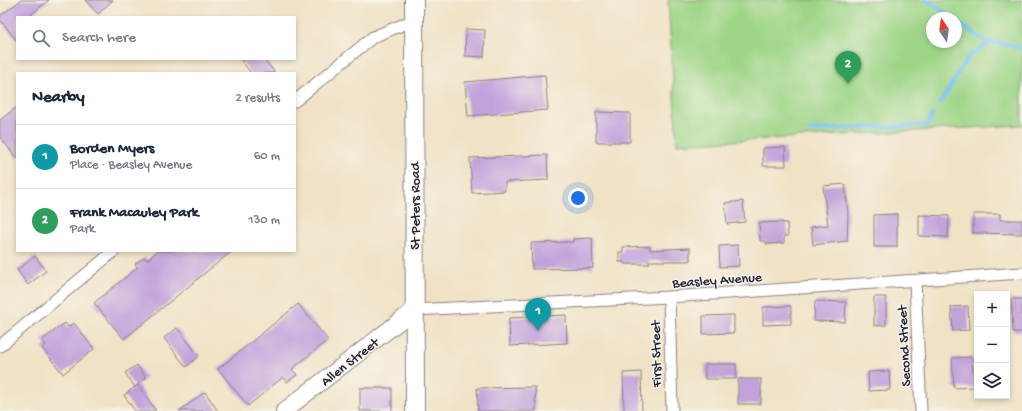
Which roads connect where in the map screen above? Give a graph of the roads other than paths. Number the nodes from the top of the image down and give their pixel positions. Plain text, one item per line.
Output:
1 (414, 0) edge
2 (414, 20) junction
3 (296, 100) edge
4 (113, 252) edge
5 (1022, 273) edge
6 (915, 280) junction
7 (669, 297) junction
8 (414, 310) junction
9 (0, 346) edge
10 (284, 411) edge
11 (415, 411) edge
12 (672, 411) edge
13 (921, 411) edge

1 - 2 main road, St Peters Road
2 - 3 street
2 - 8 main road, St Peters Road
4 - 9 street
5 - 6 street, Beasley Avenue
6 - 7 street, Beasley Avenue
6 - 13 street, Second Street
7 - 8 street, Beasley Avenue
7 - 12 street, First Street
8 - 10 street, Allen Street
8 - 11 main road, St Peters Road

